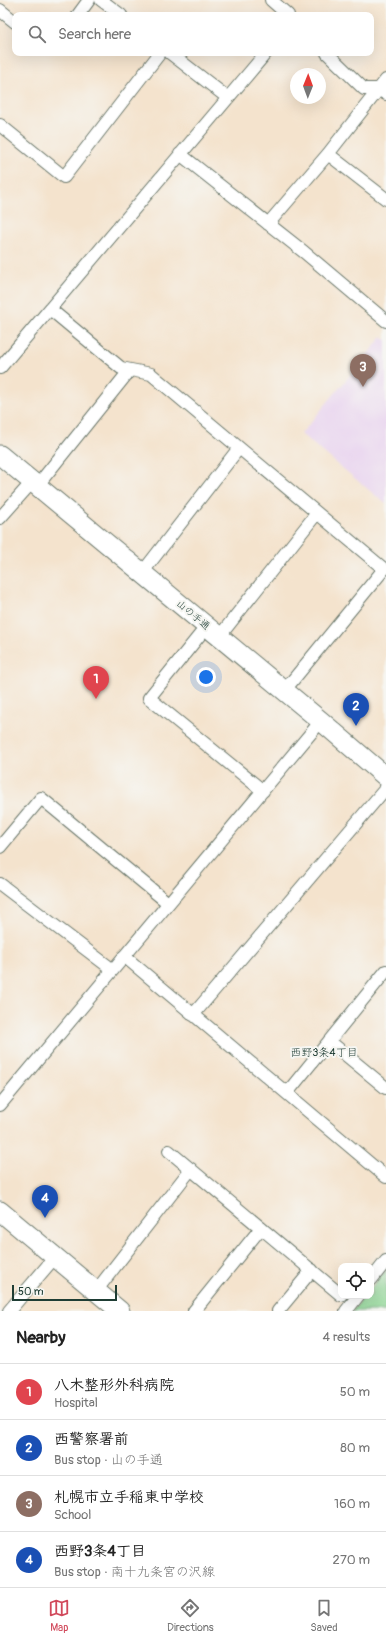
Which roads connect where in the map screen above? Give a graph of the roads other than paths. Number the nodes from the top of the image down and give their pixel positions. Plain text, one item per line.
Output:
1 (89, 0) edge
2 (101, 0) edge
3 (271, 0) edge
4 (0, 10) edge
5 (80, 12) edge
6 (117, 12) edge
7 (285, 12) edge
8 (12, 20) edge
9 (158, 56) edge
10 (174, 56) edge
11 (263, 56) edge
12 (330, 56) edge
13 (383, 87) edge
14 (228, 98) junction
15 (0, 125) edge
16 (180, 154) junction
17 (328, 154) junction
18 (386, 199) edge
19 (268, 224) junction
20 (50, 309) junction
21 (386, 321) edge
22 (0, 368) edge
23 (130, 370) junction
24 (239, 448) junction
25 (0, 455) edge
26 (35, 484) junction
27 (317, 513) junction
28 (0, 518) edge
29 (142, 573) junction
30 (213, 632) junction
31 (284, 691) junction
32 (321, 721) junction
33 (386, 777) edge
34 (386, 788) edge
35 (263, 791) junction
36 (0, 847) edge
37 (0, 884) edge
38 (168, 904) junction
39 (124, 956) junction
40 (113, 970) junction
41 (386, 971) edge
42 (193, 1015) junction
43 (329, 1041) junction
44 (386, 1088) edge
45 (287, 1093) junction
46 (0, 1105) edge
47 (169, 1151) dead end
48 (191, 1169) junction
49 (386, 1176) edge
50 (0, 1211) edge
51 (261, 1228) junction
52 (55, 1257) junction
53 (386, 1261) edge
54 (312, 1270) junction
55 (374, 1276) edge
56 (96, 1291) junction
57 (338, 1293) edge
58 (9, 1311) edge
59 (120, 1311) edge
60 (194, 1311) edge
61 (278, 1311) edge

1 - 5 street
2 - 6 street
3 - 7 street
4 - 8 street
9 - 15 street
10 - 14 street
11 - 14 street
12 - 13 street
13 - 17 street
14 - 16 street
16 - 19 street
16 - 20 street
17 - 18 street
17 - 19 street
19 - 21 street
20 - 22 street
20 - 23 street
23 - 24 street
23 - 26 street
24 - 27 street
24 - 29 street
25 - 26 main road, 山の手通
26 - 28 street
26 - 29 main road, 山の手通
27 - 30 street
27 - 31 street
29 - 30 main road, 山の手通
30 - 31 main road, 山の手通
30 - 35 street
31 - 32 main road, 山の手通
32 - 33 main road, 山の手通
32 - 35 street
34 - 42 street
35 - 38 street
36 - 38 street
37 - 40 street
38 - 39 street
39 - 40 street
39 - 42 street
40 - 46 street
41 - 43 street
42 - 45 street
43 - 44 street
43 - 45 street
45 - 49 street
47 - 48 street
48 - 51 street
48 - 56 street
50 - 52 main road
51 - 54 street
51 - 60 street
52 - 56 main road
52 - 58 street
53 - 55 street
54 - 57 street
54 - 61 street
56 - 59 main road

